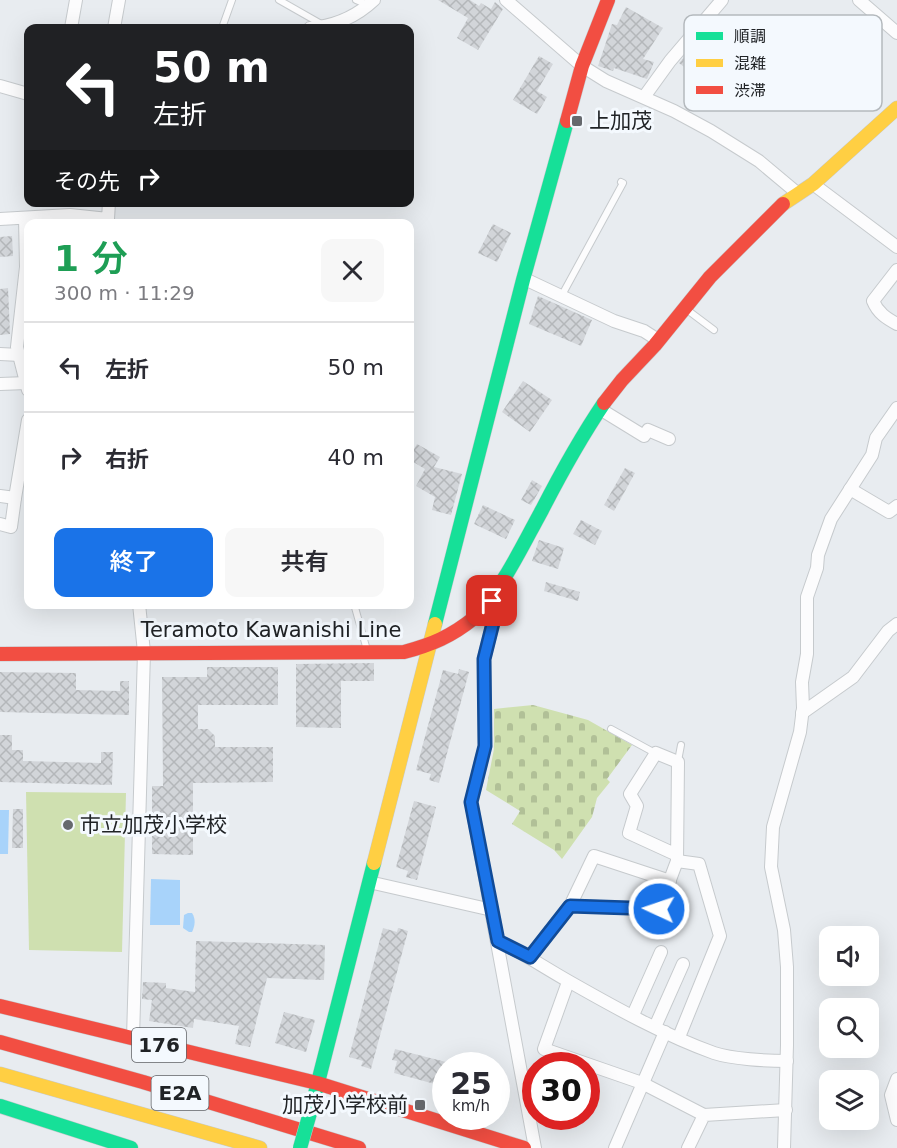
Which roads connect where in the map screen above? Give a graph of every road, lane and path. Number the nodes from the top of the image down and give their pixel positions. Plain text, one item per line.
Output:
1 (76, 0) edge
2 (119, 0) edge
3 (232, 0) edge
4 (279, 0) edge
5 (356, 0) edge
6 (506, 0) edge
7 (608, 0) edge
8 (722, 0) edge
9 (859, 0) edge
10 (371, 3) edge
11 (709, 15) edge
12 (876, 15) edge
13 (882, 20) edge
14 (72, 24) edge
15 (115, 24) edge
16 (223, 24) edge
17 (321, 24) edge
18 (333, 24) edge
19 (897, 33) edge
20 (684, 45) edge
21 (582, 66) junction
22 (0, 86) edge
23 (24, 93) edge
24 (644, 97) junction
25 (897, 108) edge
26 (623, 183) dead end
27 (813, 184) junction
28 (796, 192) junction
29 (25, 218) joint
30 (0, 219) edge
31 (108, 219) edge
32 (897, 247) edge
33 (897, 270) edge
34 (523, 280) junction
35 (562, 295) junction
36 (684, 308) junction
37 (897, 324) edge
38 (24, 330) edge
39 (714, 330) dead end
40 (658, 340) junction
41 (0, 354) edge
42 (20, 356) junction
43 (24, 371) edge
44 (0, 384) edge
45 (24, 386) edge
46 (897, 408) edge
47 (600, 409) junction
48 (669, 439) dead end
49 (24, 444) edge
50 (850, 489) junction
51 (0, 496) edge
52 (15, 498) junction
53 (897, 506) edge
54 (0, 524) edge
55 (492, 601) junction
56 (140, 609) edge
57 (355, 609) edge
58 (897, 624) edge
59 (431, 645) junction
60 (144, 652) junction
61 (367, 652) junction
62 (0, 654) edge
63 (802, 713) junction
64 (611, 729) dead end
65 (681, 745) dead end
66 (656, 753) junction
67 (678, 762) junction
68 (677, 858) junction
69 (670, 881) junction
70 (369, 882) junction
71 (570, 906) junction
72 (492, 910) junction
73 (498, 941) junction
74 (661, 952) dead end
75 (530, 957) junction
76 (683, 964) dead end
77 (568, 982) junction
78 (0, 1006) edge
79 (633, 1015) junction
80 (660, 1029) junction
81 (679, 1037) junction
82 (134, 1038) junction
83 (0, 1042) edge
84 (787, 1061) junction
85 (0, 1074) edge
86 (897, 1079) edge
87 (318, 1083) junction
88 (642, 1083) junction
89 (0, 1106) edge
90 (786, 1110) junction
91 (704, 1115) junction
92 (897, 1120) edge
93 (131, 1148) edge
94 (260, 1148) edge
95 (300, 1148) edge
96 (359, 1148) edge
97 (524, 1148) edge
98 (535, 1148) edge
99 (615, 1148) edge
100 (688, 1148) edge
101 (784, 1148) edge

1 - 14 street
2 - 15 street
3 - 16 lane
4 - 17 lane
5 - 10 lane
6 - 21 street
7 - 21 main road
8 - 11 street
9 - 12 street
10 - 18 street
13 - 19 street
20 - 24 street
21 - 24 street
21 - 34 main road
22 - 23 street
24 - 28 street
25 - 27 main road, Teramoto Kawanishi Line
26 - 35 lane
27 - 28 main road, Teramoto Kawanishi Line
27 - 32 street
28 - 36 main road, Teramoto Kawanishi Line
29 - 30 street
29 - 31 street
33 - 37 street
34 - 35 street
34 - 59 main road
35 - 40 street
36 - 39 lane
36 - 40 main road, Teramoto Kawanishi Line
38 - 42 street
40 - 47 main road, Teramoto Kawanishi Line
41 - 42 street
42 - 43 street
44 - 45 street
46 - 50 street
47 - 48 street
47 - 55 main road, Teramoto Kawanishi Line
49 - 52 street
50 - 53 street
50 - 63 street
51 - 52 street
52 - 54 street
55 - 59 main road, Teramoto Kawanishi Line
55 - 72 street
56 - 60 street
57 - 61 lane
58 - 63 street
59 - 61 main road, Teramoto Kawanishi Line
59 - 70 main road
60 - 61 main road, Teramoto Kawanishi Line
60 - 62 main road, Teramoto Kawanishi Line
60 - 82 street
63 - 84 street
64 - 66 lane
65 - 67 lane
66 - 67 street
66 - 68 street
67 - 68 street
68 - 69 street
68 - 81 street
69 - 71 street
69 - 71 street
70 - 72 street
70 - 87 main road
71 - 75 street
72 - 73 street
73 - 75 street
73 - 98 street
74 - 79 street
75 - 77 street
76 - 80 street
77 - 79 street
77 - 88 street
78 - 82 main road, 176
79 - 80 street
80 - 81 street
80 - 88 street
81 - 84 street
82 - 87 main road, 176
83 - 96 main road, E2A
84 - 90 street
85 - 94 main road, E2A
86 - 92 street
87 - 95 main road, bridge
87 - 97 main road, 176
88 - 91 street
88 - 99 street
89 - 93 main road
90 - 91 street
90 - 101 street
91 - 100 street

